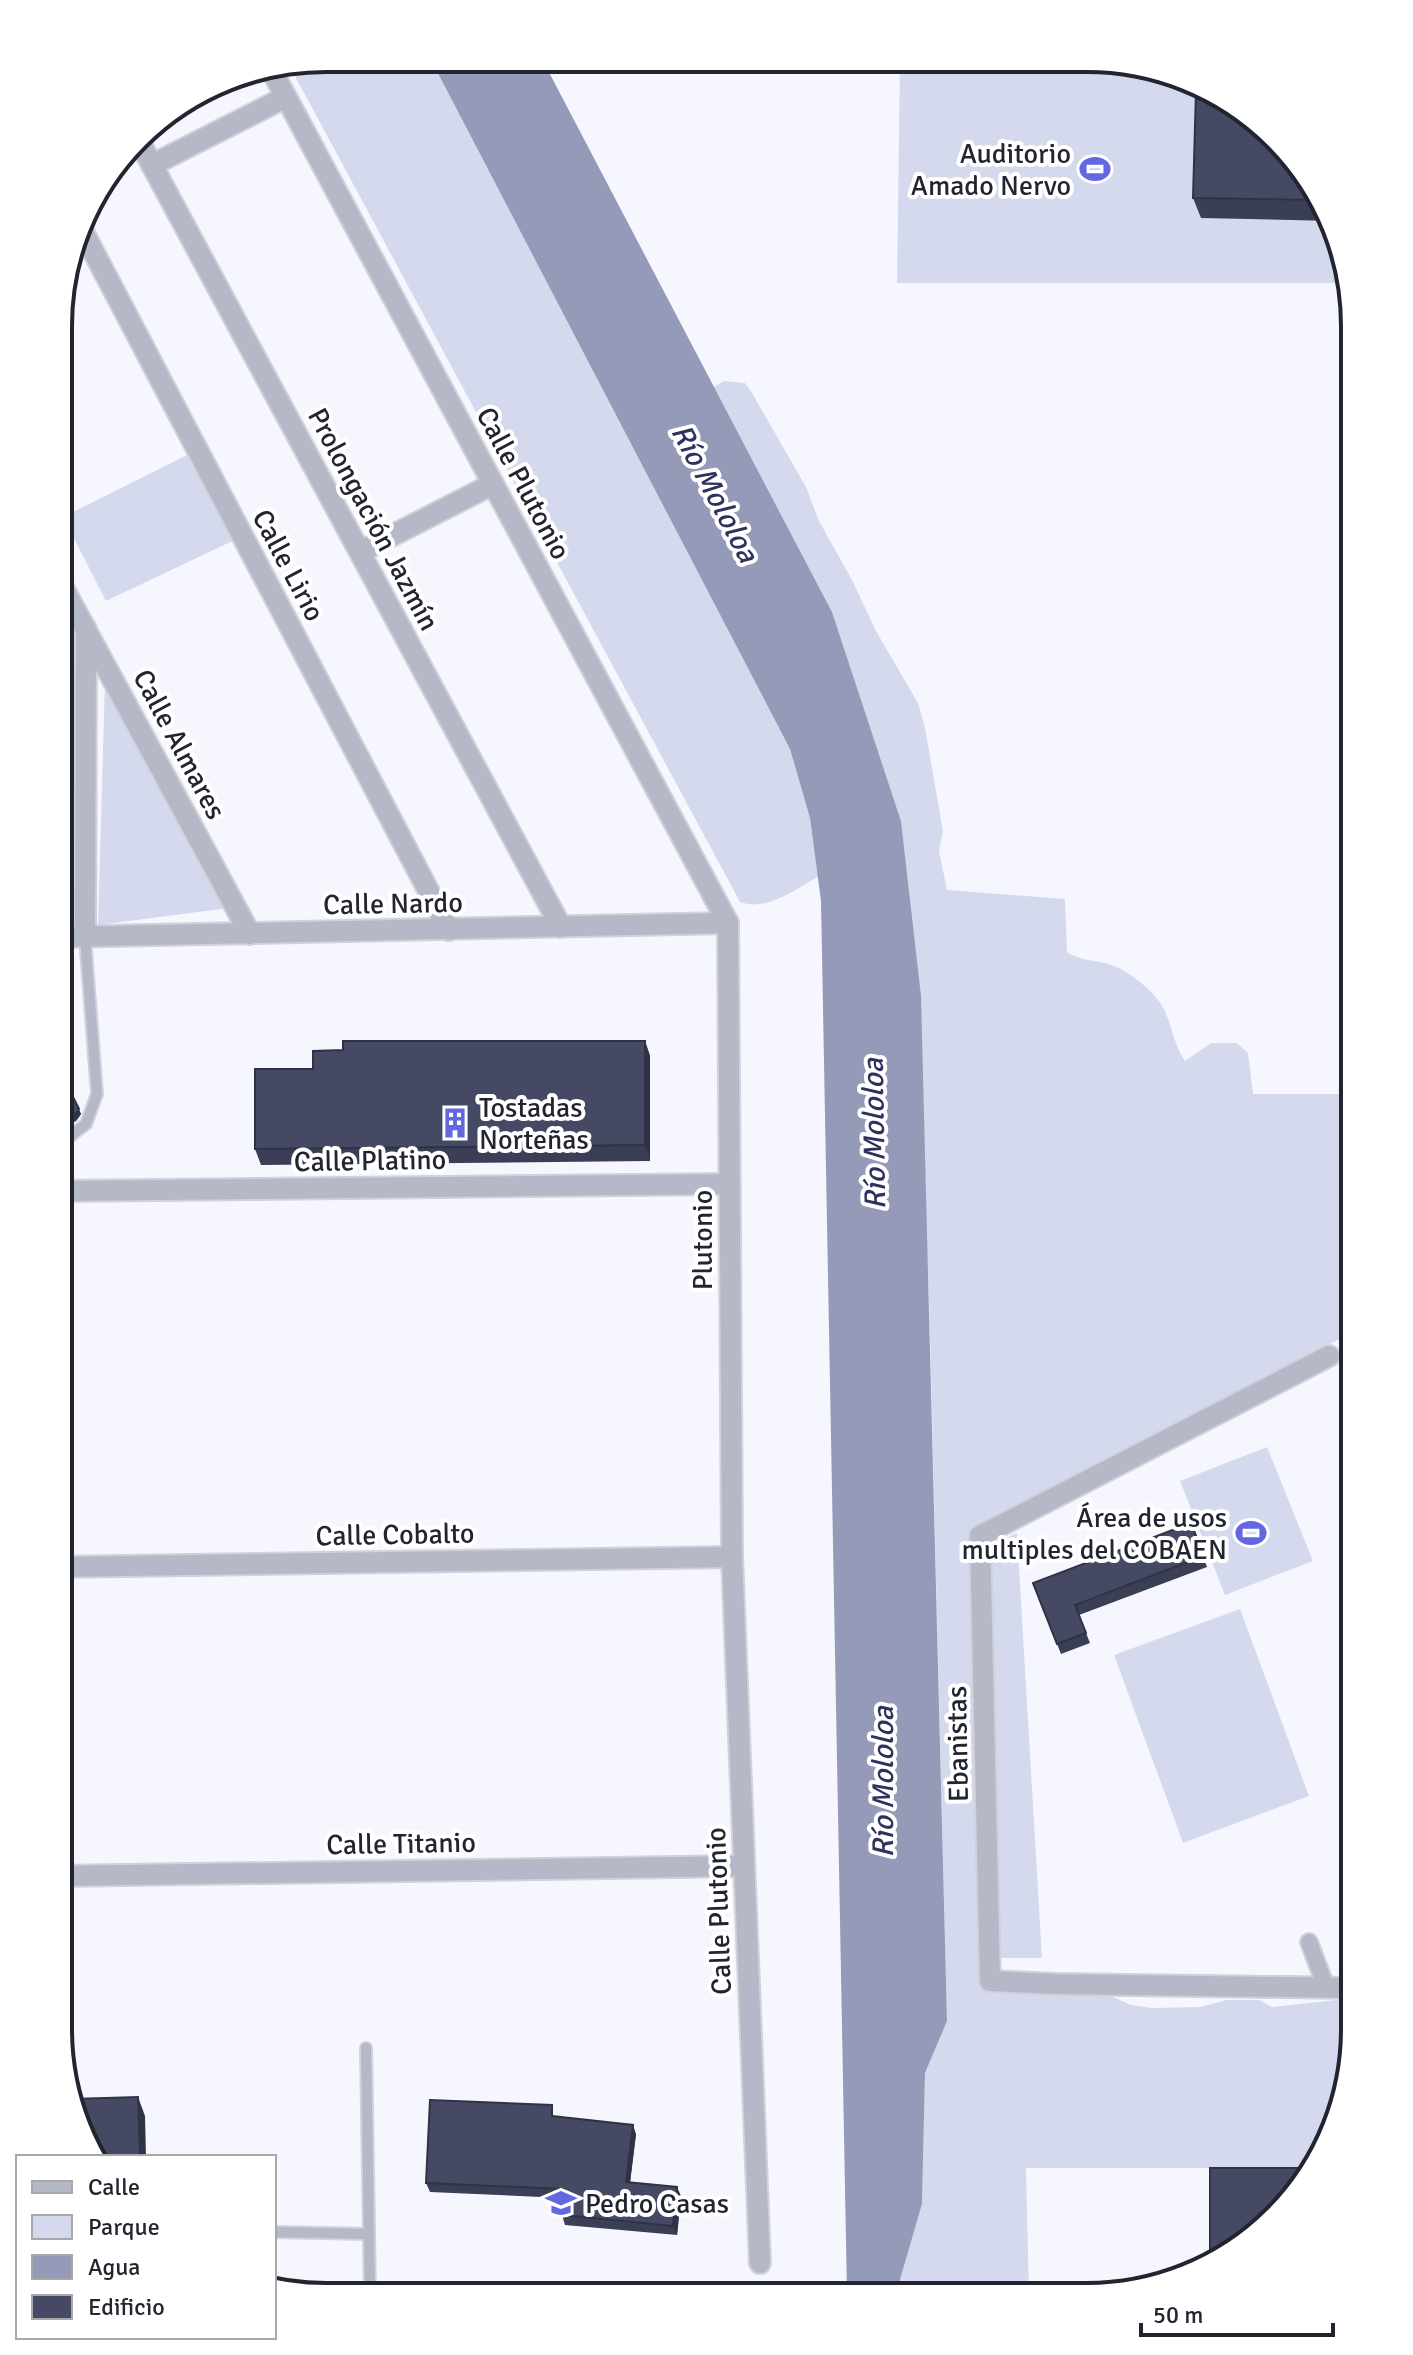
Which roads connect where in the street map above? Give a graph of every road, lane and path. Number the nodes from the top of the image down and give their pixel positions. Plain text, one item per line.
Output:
1 (276, 78) edge
2 (286, 97) junction
3 (144, 149) edge
4 (152, 165) junction
5 (87, 240) edge
6 (493, 484) junction
7 (360, 552) junction
8 (72, 603) edge
9 (86, 628) junction
10 (728, 923) junction
11 (561, 927) junction
12 (449, 930) junction
13 (250, 934) junction
14 (72, 937) edge
15 (85, 937) junction
16 (72, 1135) edge
17 (729, 1184) junction
18 (72, 1191) edge
19 (1329, 1356) dead end
20 (732, 1557) junction
21 (72, 1567) edge
22 (744, 1866) junction
23 (72, 1876) edge
24 (1309, 1942) dead end
25 (1326, 1987) junction
26 (1340, 1988) edge
27 (366, 2048) dead end
28 (276, 2232) edge
29 (369, 2234) junction
30 (760, 2263) dead end
31 (370, 2283) edge

1 - 2 street, Calle Plutonio
2 - 4 street
2 - 6 street, Calle Plutonio
3 - 4 street, Prolongación Jazmín
4 - 7 street, Prolongación Jazmín
5 - 12 street, Calle Lirio
6 - 7 street
6 - 10 street, Calle Plutonio
7 - 11 street, Prolongación Jazmín
8 - 9 street, Calle Almares
9 - 13 street, Calle Almares
9 - 15 street
10 - 11 street, Calle Nardo
10 - 17 street, Plutonio
11 - 12 street, Calle Nardo
12 - 13 street, Calle Nardo
13 - 15 street, Calle Nardo
14 - 15 street, Calle Nardo
15 - 16 lane
17 - 18 street, Calle Platino
17 - 20 street, Plutonio
19 - 25 street, Ebanistas
20 - 21 street, Calle Cobalto
20 - 22 street, Calle Plutonio
22 - 23 street, Calle Titanio
22 - 30 street, Calle Plutonio
24 - 25 street
25 - 26 street, Ebanistas
27 - 29 lane
28 - 29 lane
29 - 31 lane

